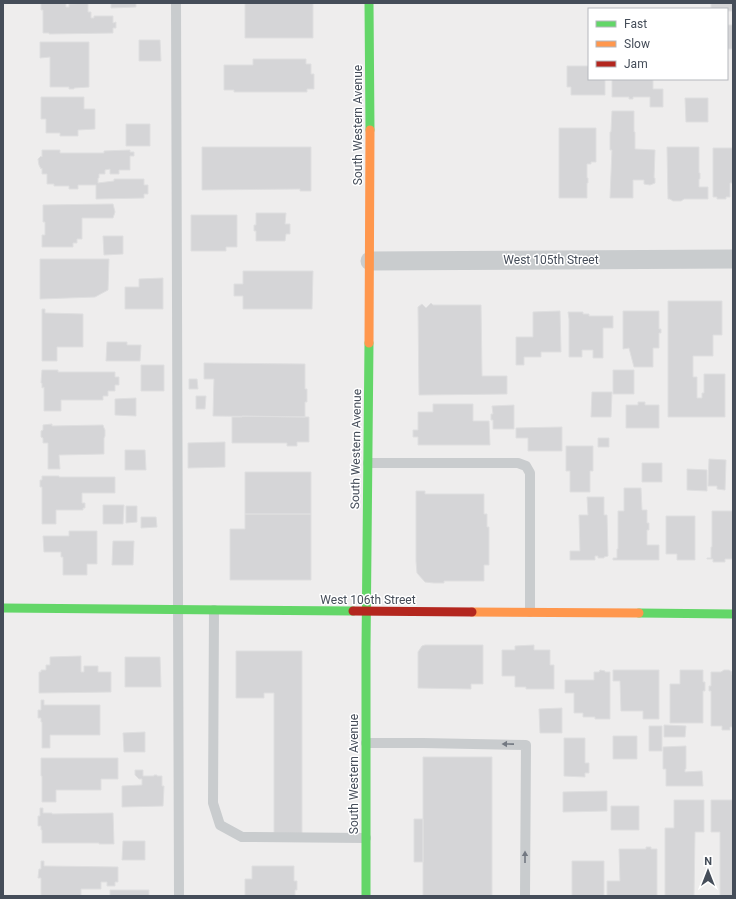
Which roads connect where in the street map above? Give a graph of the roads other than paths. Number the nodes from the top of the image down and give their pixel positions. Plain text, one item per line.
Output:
1 (176, 3) edge
2 (369, 3) edge
3 (733, 259) edge
4 (370, 261) junction
5 (368, 463) junction
6 (3, 608) edge
7 (179, 610) junction
8 (214, 610) junction
9 (366, 612) junction
10 (530, 612) junction
11 (733, 614) edge
12 (366, 743) junction
13 (366, 838) junction
14 (179, 896) edge
15 (366, 896) edge
16 (525, 896) edge

1 - 7 lane
2 - 4 main road, South Western Avenue
3 - 4 street, West 105th Street
4 - 5 main road, South Western Avenue
5 - 9 main road, South Western Avenue
5 - 10 lane
6 - 7 main road, West 106th Street
7 - 8 main road, West 106th Street
7 - 14 lane
8 - 9 main road, West 106th Street
8 - 13 lane
9 - 10 main road, West 106th Street
9 - 12 main road, South Western Avenue
10 - 11 main road, West 106th Street
12 - 13 main road, South Western Avenue
16 -> 12 lane
13 - 15 main road, South Western Avenue

